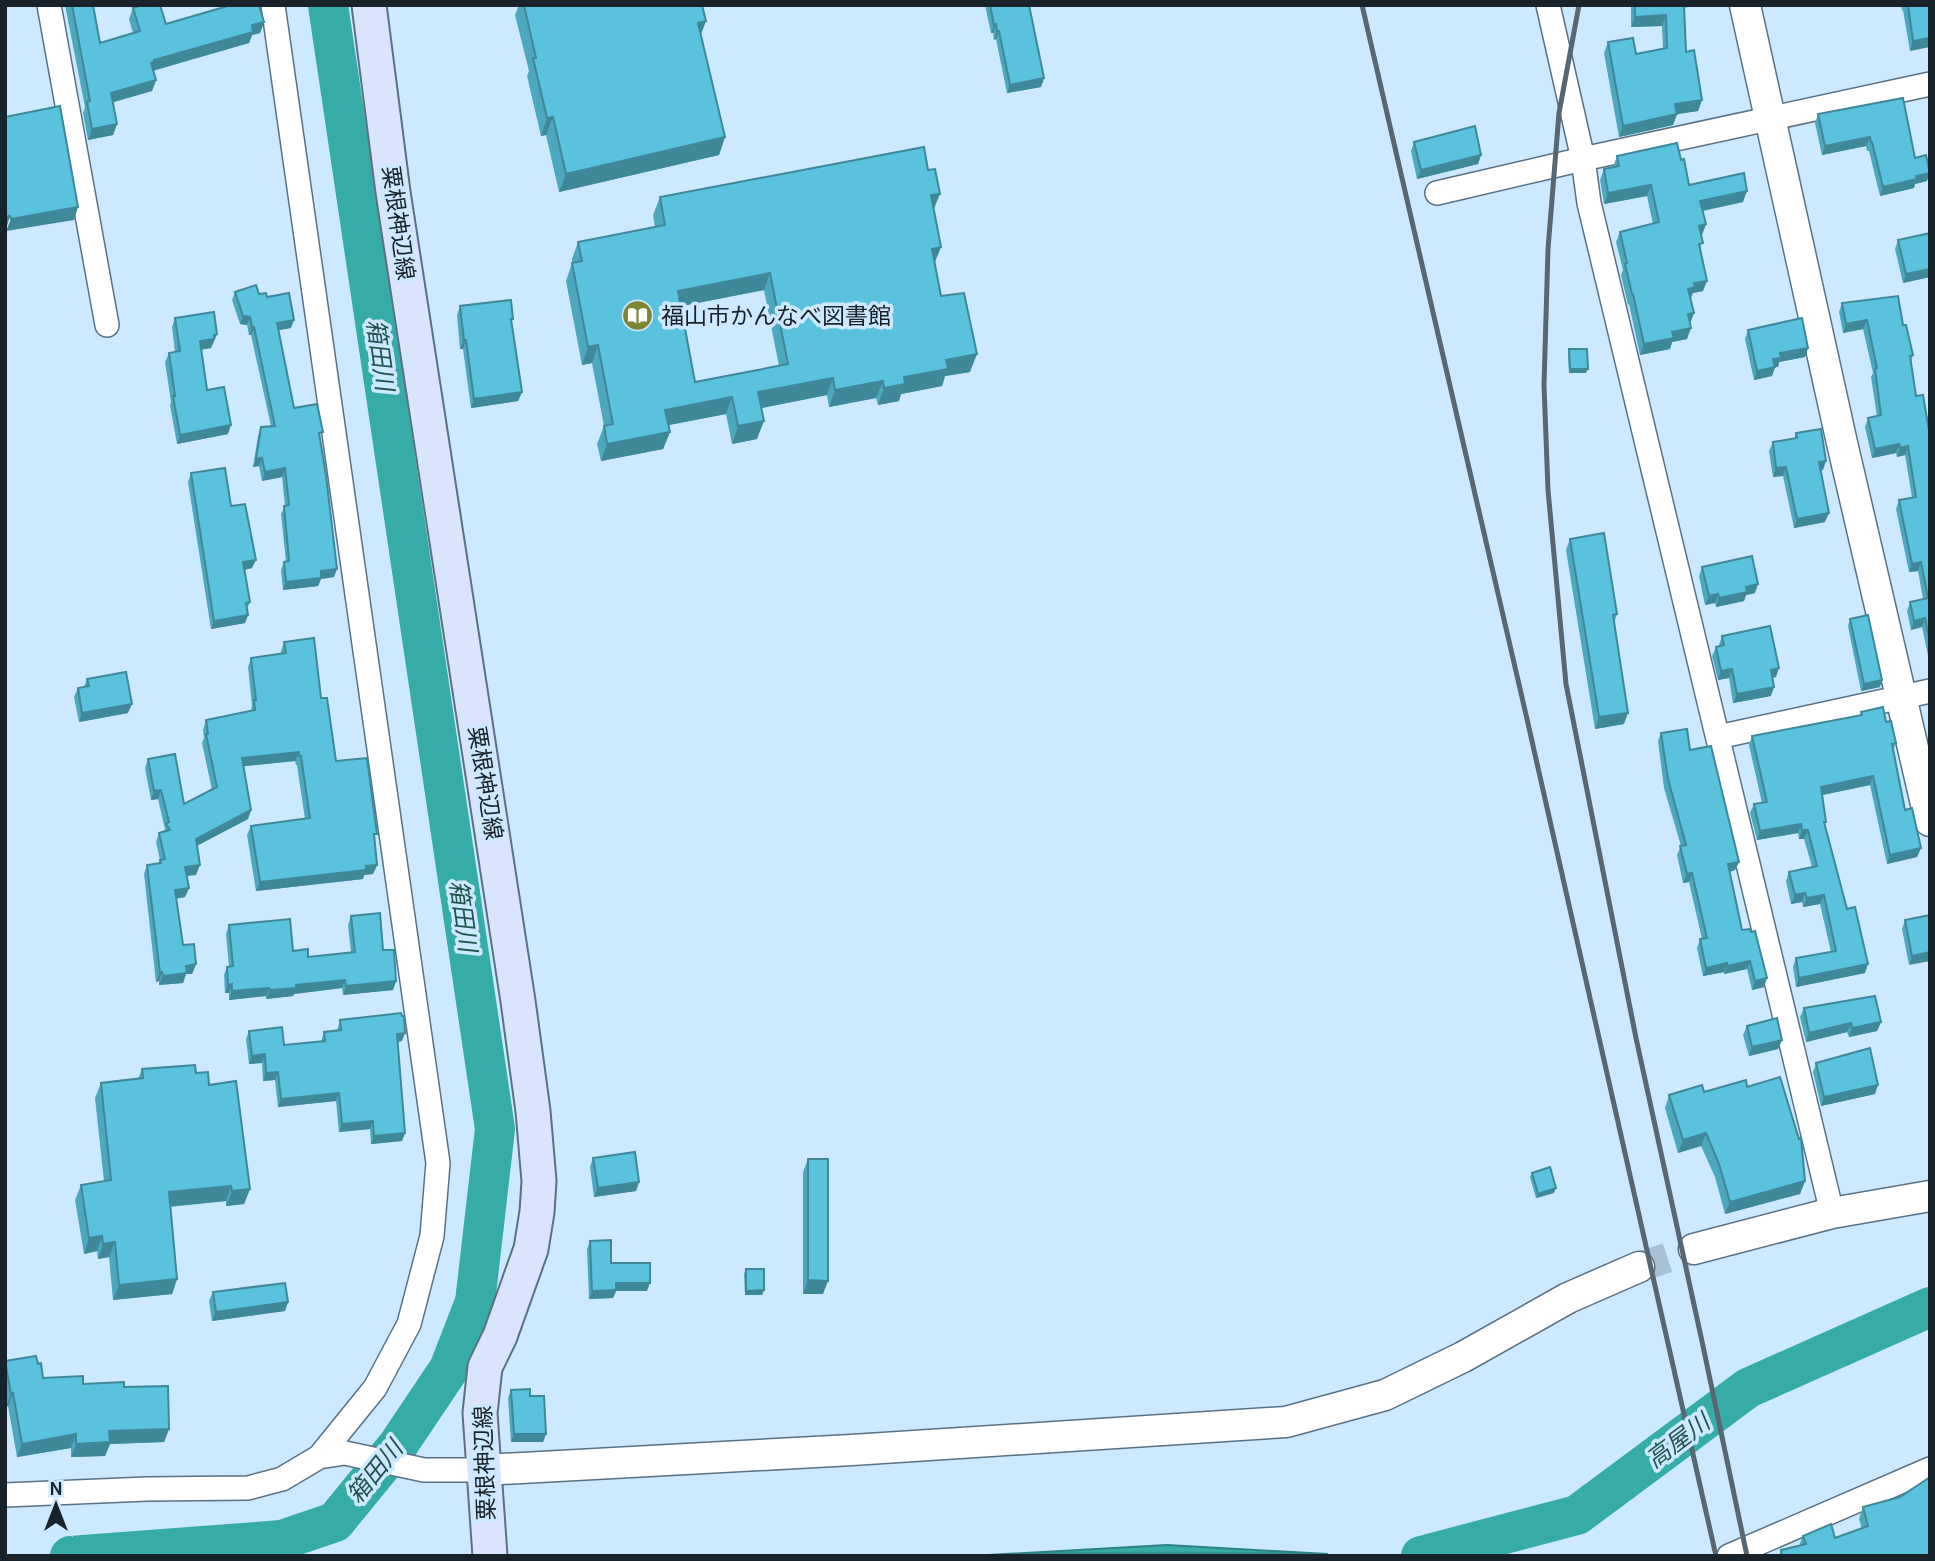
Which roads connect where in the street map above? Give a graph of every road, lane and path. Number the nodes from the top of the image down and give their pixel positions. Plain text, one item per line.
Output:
1 (49, 5) edge
2 (273, 5) edge
3 (369, 5) edge
4 (1548, 5) edge
5 (1745, 5) edge
6 (1930, 84) edge
7 (1770, 118) junction
8 (1583, 159) junction
9 (1437, 193) dead end
10 (107, 325) dead end
11 (1916, 694) edge
12 (1718, 737) junction
13 (1930, 821) edge
14 (1930, 1196) edge
15 (1832, 1213) junction
16 (1694, 1250) tunnel mouth
17 (1639, 1267) tunnel mouth
18 (319, 1457) junction
19 (1930, 1469) edge
20 (485, 1479) junction
21 (5, 1480) edge
22 (37, 1493) junction
23 (5, 1495) edge
24 (489, 1556) edge
25 (1729, 1556) edge

1 - 10 street
2 - 18 street
3 - 20 main road, 粟根神辺線
4 - 8 street
5 - 7 street
6 - 7 street
7 - 8 street
7 - 11 street
8 - 9 street
8 - 12 street
11 - 12 street
11 - 13 street
12 - 15 street
14 - 15 street
15 - 16 street
17 - 20 street
18 - 20 street
18 - 22 street
19 - 25 street
20 - 24 main road, 粟根神辺線
21 - 22 street
22 - 23 street

